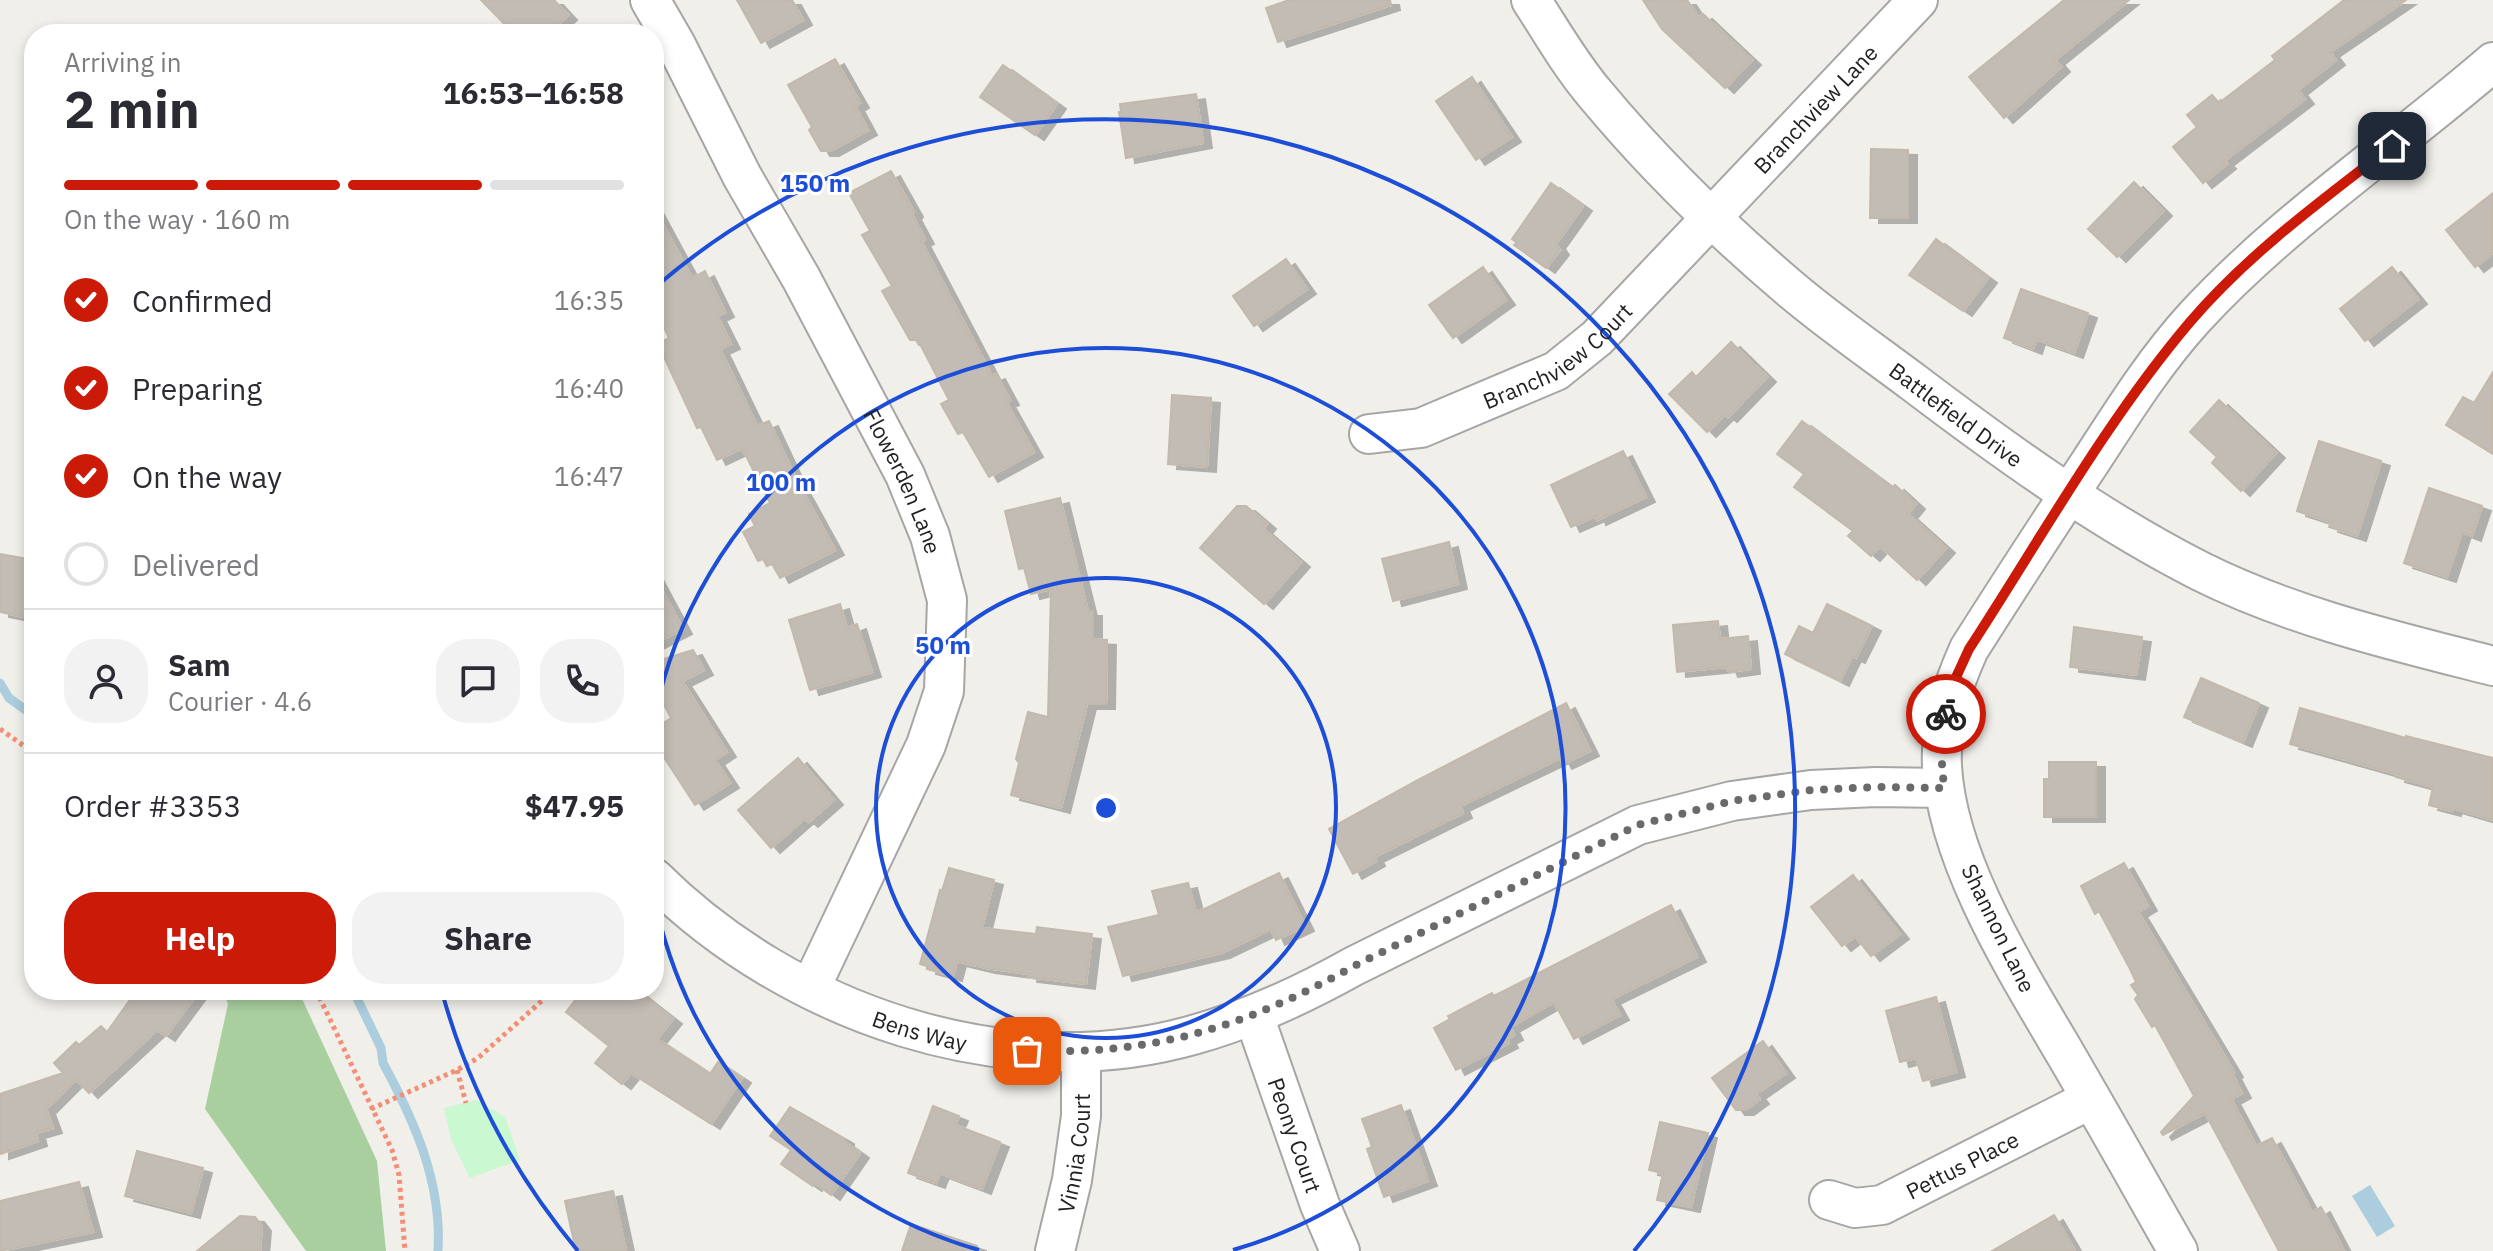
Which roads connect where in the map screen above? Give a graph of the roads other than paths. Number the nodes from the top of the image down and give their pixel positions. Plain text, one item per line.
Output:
1 (650, 0) edge
2 (1531, 0) edge
3 (1918, 0) edge
4 (664, 24) edge
5 (664, 24) edge
6 (2493, 62) edge
7 (1711, 218) junction
8 (1369, 434) dead end
9 (2069, 494) junction
10 (2493, 666) edge
11 (1944, 788) junction
12 (664, 887) edge
13 (810, 989) junction
14 (1254, 1016) junction
15 (1081, 1053) junction
16 (2091, 1099) junction
17 (1829, 1200) dead end
18 (1055, 1251) edge
19 (1340, 1251) edge
20 (2178, 1251) edge

1 - 4 street, Flowerden Lane
2 - 7 street, Battlefield Drive
3 - 7 street, Branchview Lane
5 - 13 street, Flowerden Lane
6 - 9 street, Shannon Lane
7 - 8 street, Branchview Court
7 - 9 street, Battlefield Drive
9 - 10 street, Battlefield Drive
9 - 11 street, Shannon Lane
11 - 14 street, Bens Way
11 - 16 street, Shannon Lane
12 - 13 street, Bens Way
13 - 15 street, Bens Way
14 - 15 street, Bens Way
14 - 19 street, Peony Court
15 - 18 street, Vinnia Court
16 - 17 street, Pettus Place
16 - 20 street, Shannon Lane

